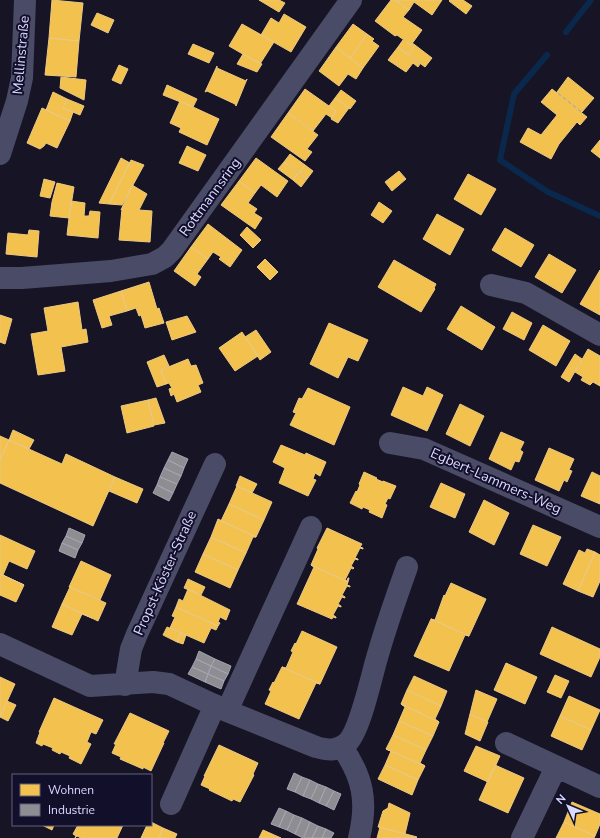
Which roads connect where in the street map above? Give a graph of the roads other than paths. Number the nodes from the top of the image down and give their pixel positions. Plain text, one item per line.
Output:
1 (25, 0) edge
2 (351, 0) edge
3 (0, 154) edge
4 (0, 278) edge
5 (491, 286) dead end
6 (600, 335) edge
7 (390, 443) dead end
8 (215, 464) dead end
9 (311, 527) dead end
10 (600, 527) edge
11 (407, 567) dead end
12 (0, 644) edge
13 (125, 685) junction
14 (221, 708) junction
15 (506, 743) dead end
16 (342, 747) junction
17 (556, 767) junction
18 (600, 787) edge
19 (171, 804) dead end
20 (359, 838) edge
21 (522, 838) edge

1 - 3 street, Mellinstraße
2 - 4 street, Rottmannsring
5 - 6 street
7 - 10 street, Egbert-Lammers-Weg
8 - 13 street, Propst-Köster-Straße
9 - 14 street
11 - 16 street
12 - 13 street
13 - 14 street
14 - 16 street
14 - 19 street
15 - 17 street
16 - 20 street
17 - 18 street
17 - 21 street

